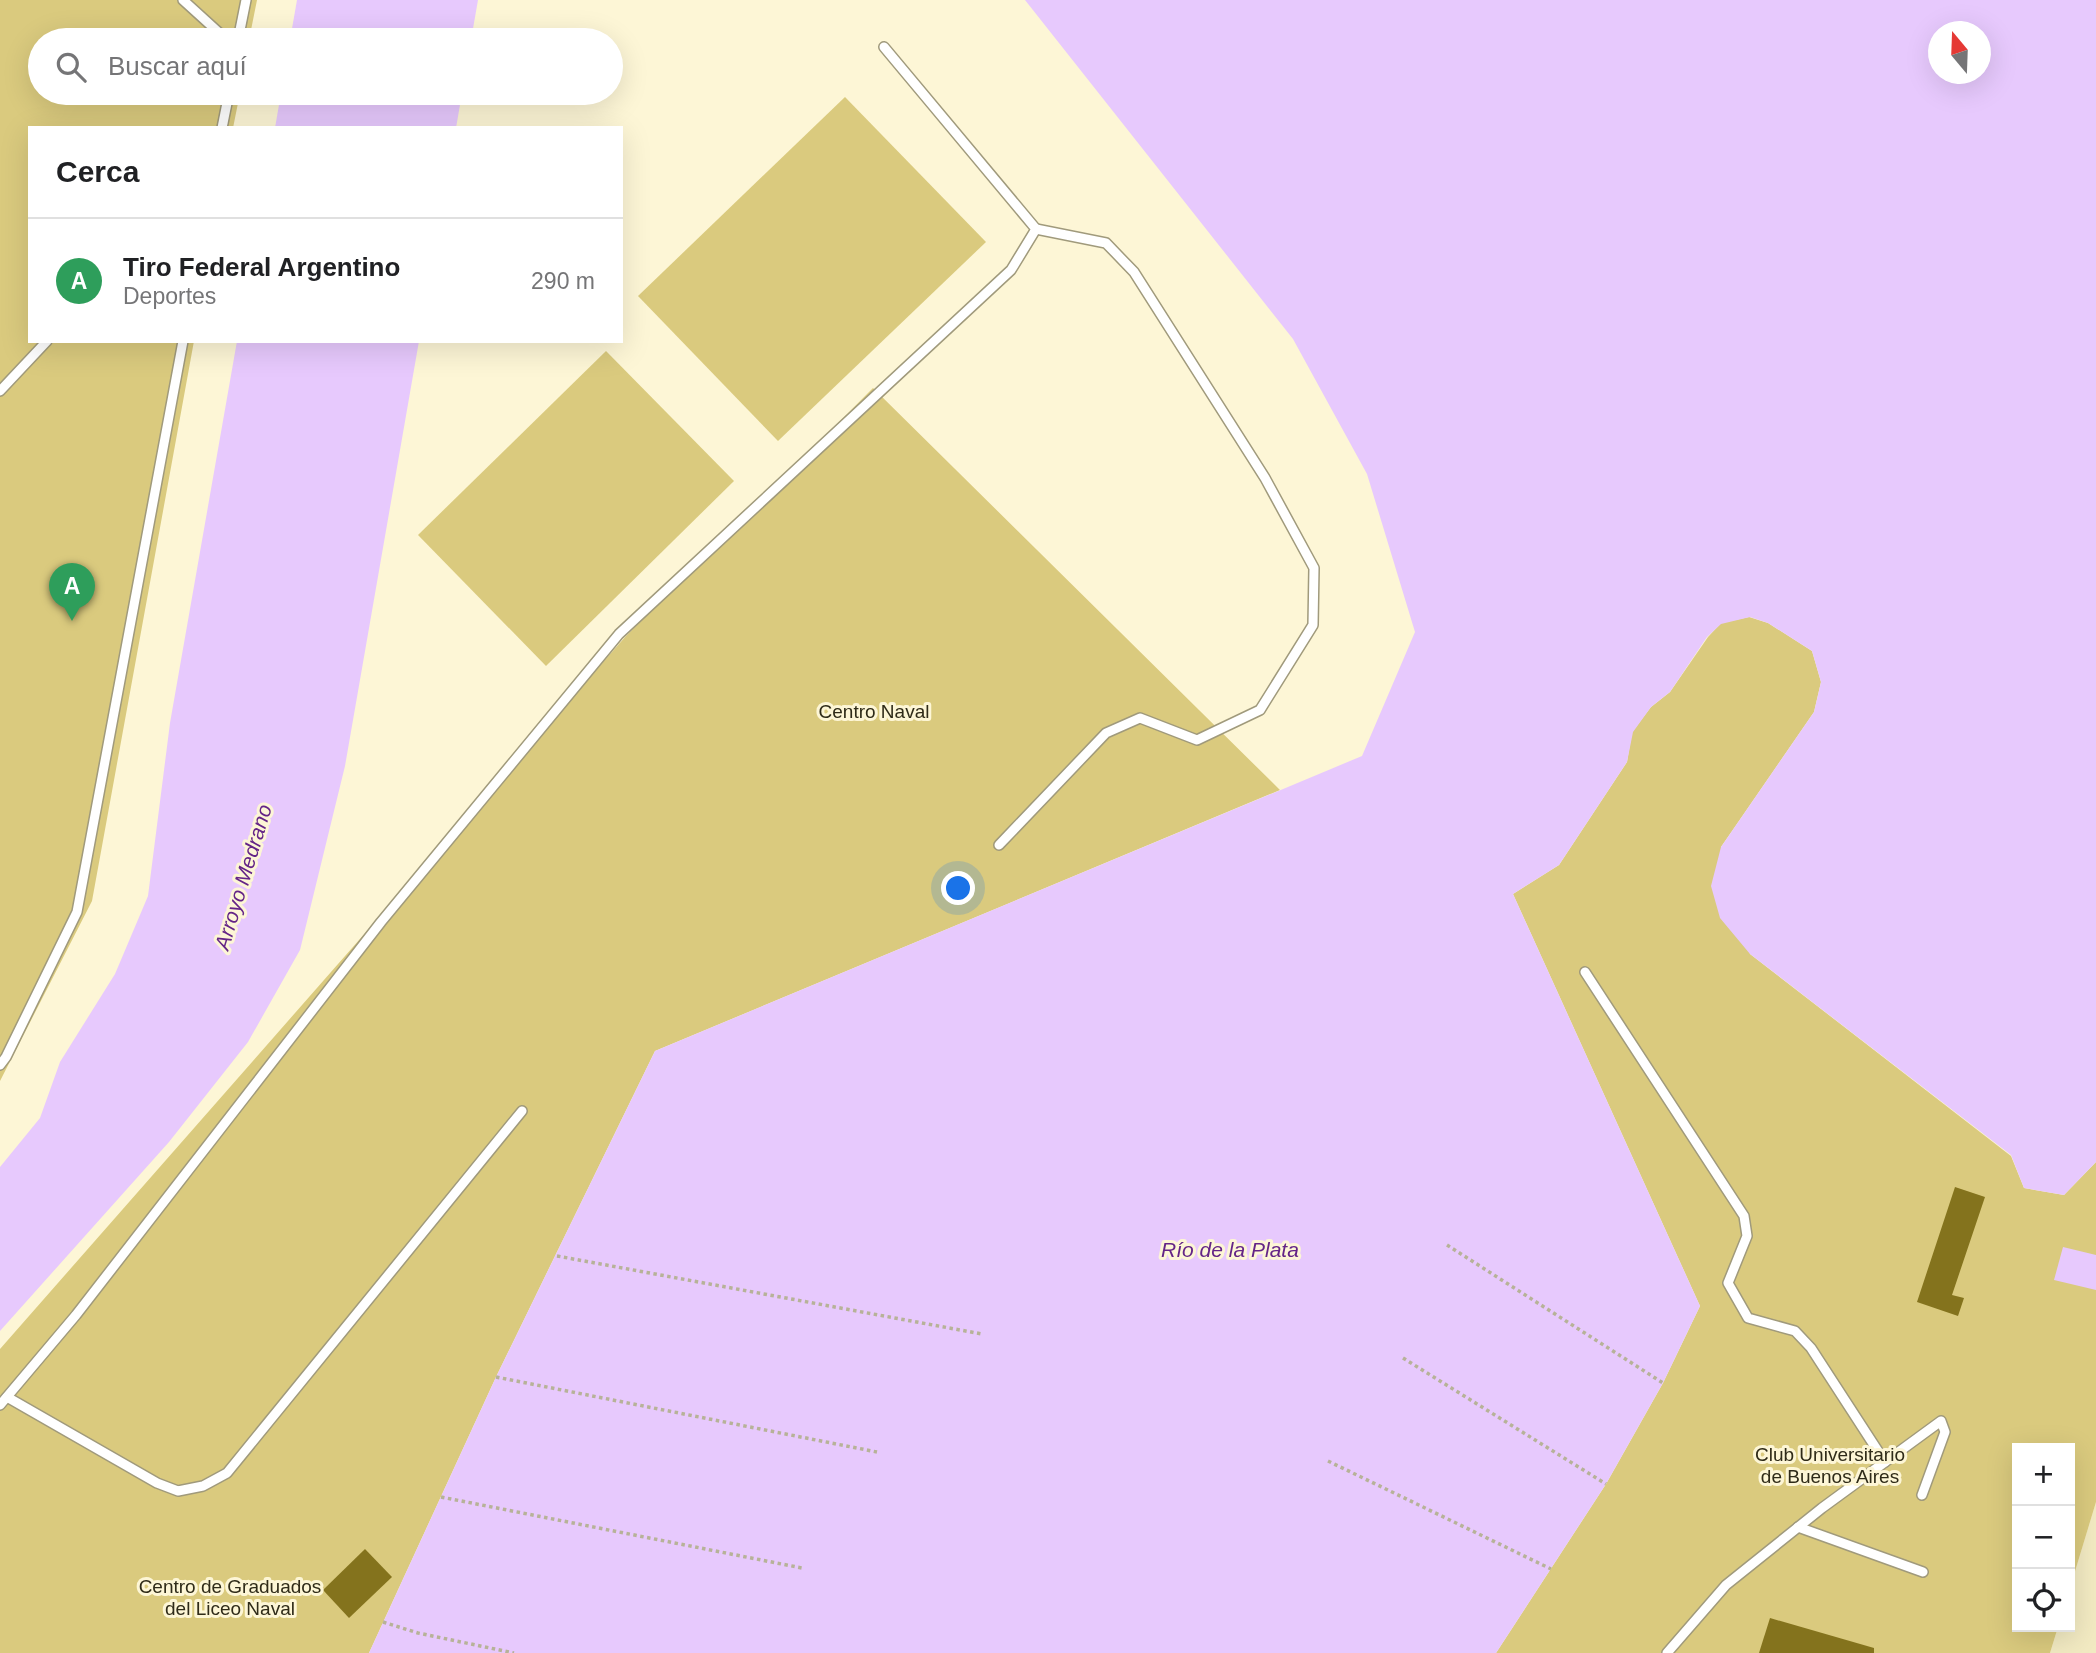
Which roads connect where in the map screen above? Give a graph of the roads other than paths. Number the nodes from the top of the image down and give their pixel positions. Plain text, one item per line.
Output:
1 (184, 0) edge
2 (246, 0) edge
3 (214, 28) edge
4 (240, 28) edge
5 (884, 47) dead end
6 (227, 105) edge
7 (222, 126) edge
8 (1036, 229) junction
9 (45, 343) edge
10 (183, 343) edge
11 (0, 391) edge
12 (999, 845) dead end
13 (1585, 972) dead end
14 (2, 1057) edge
15 (523, 1111) dead end
16 (3, 1401) edge
17 (1885, 1462) junction
18 (1922, 1495) dead end
19 (1798, 1527) junction
20 (1923, 1572) dead end
21 (1667, 1653) edge

1 - 3 lane
2 - 4 lane
5 - 8 lane
6 - 7 lane
8 - 12 lane
8 - 16 lane
9 - 11 lane
10 - 14 lane
13 - 17 lane
15 - 16 lane
17 - 18 lane
17 - 19 lane
19 - 20 lane
19 - 21 lane

